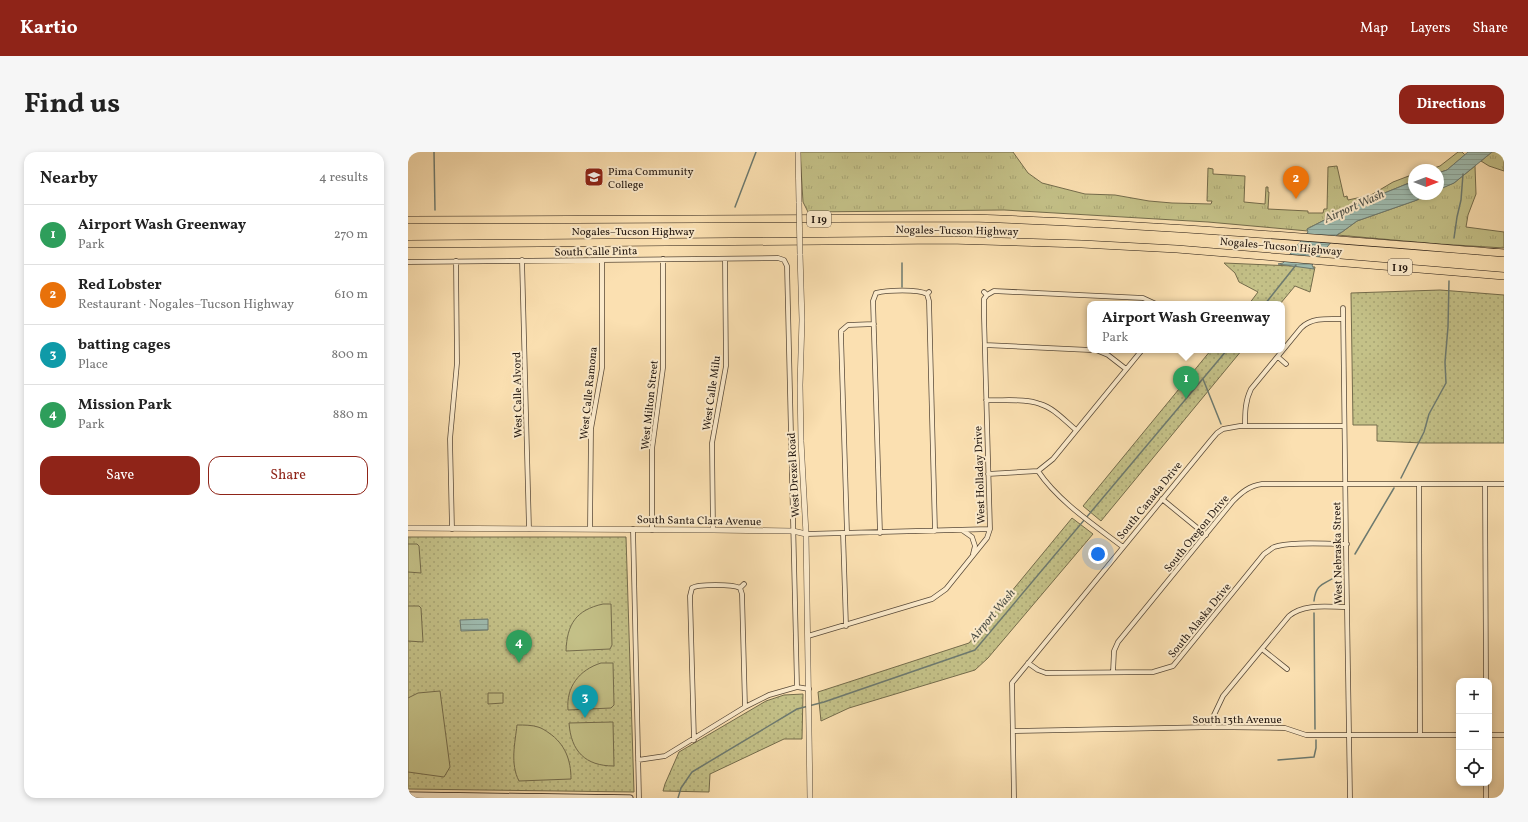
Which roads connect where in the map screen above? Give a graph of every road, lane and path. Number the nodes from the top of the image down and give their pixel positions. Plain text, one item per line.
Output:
1 (798, 152) edge
2 (408, 220) edge
3 (408, 244) edge
4 (1504, 253) edge
5 (663, 259) junction
6 (725, 259) junction
7 (522, 260) junction
8 (602, 260) junction
9 (784, 260) joint
10 (456, 261) junction
11 (408, 262) edge
12 (1504, 277) edge
13 (1150, 301) edge
14 (1343, 308) dead end
15 (1343, 319) junction
16 (840, 324) dead end
17 (874, 324) junction
18 (844, 328) junction
19 (985, 345) junction
20 (1285, 348) edge
21 (1087, 350) edge
22 (1105, 353) edge
23 (1139, 353) edge
24 (1281, 353) edge
25 (1278, 357) junction
26 (1286, 364) dead end
27 (1126, 369) junction
28 (986, 400) junction
29 (1245, 426) junction
30 (1344, 426) junction
31 (1076, 430) junction
32 (1038, 470) junction
33 (988, 474) junction
34 (1344, 483) junction
35 (1418, 484) junction
36 (1485, 484) junction
37 (1504, 484) edge
38 (1162, 499) junction
39 (408, 528) edge
40 (452, 528) junction
41 (529, 529) junction
42 (590, 529) junction
43 (990, 529) junction
44 (632, 530) junction
45 (652, 530) junction
46 (713, 530) junction
47 (961, 530) junction
48 (793, 531) junction
49 (935, 531) junction
50 (845, 533) junction
51 (880, 533) junction
52 (806, 534) junction
53 (1206, 535) junction
54 (1347, 544) junction
55 (1123, 547) junction
56 (973, 557) junction
57 (688, 584) dead end
58 (744, 584) dead end
59 (692, 588) junction
60 (740, 588) junction
61 (1347, 607) junction
62 (846, 626) junction
63 (808, 636) junction
64 (1262, 649) junction
65 (1028, 663) junction
66 (1287, 669) dead end
67 (1113, 672) junction
68 (1486, 678) edge
69 (797, 687) junction
70 (809, 689) junction
71 (745, 707) junction
72 (1214, 727) junction
73 (1013, 731) junction
74 (1420, 734) junction
75 (1456, 734) edge
76 (1349, 735) junction
77 (1492, 735) edge
78 (1504, 735) edge
79 (694, 740) junction
80 (638, 760) junction
81 (1486, 786) edge
82 (408, 795) edge
83 (536, 797) edge
84 (630, 798) edge
85 (639, 798) edge
86 (810, 798) edge
87 (1014, 798) edge
88 (1350, 798) edge
89 (1486, 798) edge

1 - 52 street, West Drexel Road, bridge
2 - 4 highway, Nogales–Tucson Highway / I 19
3 - 12 highway, Nogales–Tucson Highway / I 19
5 - 6 street, South Calle Pinta
5 - 8 street, South Calle Pinta
5 - 45 street, West Milton Street
6 - 9 street, South Calle Pinta
6 - 46 street, West Calle Milu
7 - 8 street, South Calle Pinta
7 - 10 street, South Calle Pinta
7 - 41 street, West Calle Alvord
8 - 42 street, West Calle Ramona
9 - 48 street, West Drexel Road
10 - 11 street, South Calle Pinta
10 - 40 street
13 - 19 street, West Holladay Drive
14 - 15 street, West Nebraska Street
15 - 20 street
15 - 30 street, West Nebraska Street
16 - 18 street
17 - 18 street
17 - 49 street
17 - 51 street
18 - 50 street
19 - 21 street
19 - 28 street, West Holladay Drive
22 - 27 street
23 - 27 street
24 - 25 street
25 - 26 street
25 - 29 street
27 - 31 street
28 - 31 street
28 - 33 street, West Holladay Drive
29 - 30 street, South Canada Drive
29 - 38 street, South Canada Drive
30 - 34 street, West Nebraska Street
31 - 32 street
32 - 33 street
32 - 55 street
33 - 43 street, West Holladay Drive
34 - 35 street, South Oregon Drive
34 - 53 street, South Oregon Drive
34 - 54 street, West Nebraska Street
35 - 36 street, South Oregon Drive
35 - 74 street
36 - 37 street, South Oregon Drive
36 - 68 street
38 - 53 street
38 - 55 street, South Canada Drive
39 - 40 street, South Santa Clara Avenue
40 - 41 street, South Santa Clara Avenue
41 - 42 street, South Santa Clara Avenue
42 - 44 street, South Santa Clara Avenue
43 - 47 street, South Santa Clara Avenue
43 - 56 street, West Holladay Drive
44 - 45 street, South Santa Clara Avenue
44 - 80 street
45 - 46 street, South Santa Clara Avenue
46 - 48 street, South Santa Clara Avenue
47 - 49 street, South Santa Clara Avenue
47 - 56 street
48 - 52 street, South Santa Clara Avenue
48 - 69 street, West Drexel Road
49 - 51 street, South Santa Clara Avenue
50 - 51 street, South Santa Clara Avenue
50 - 52 street, South Santa Clara Avenue
50 - 62 street
52 - 63 street, West Drexel Road
53 - 67 street, South Oregon Drive
54 - 61 street, West Nebraska Street
54 - 67 street, South Alaska Drive
55 - 65 street, South Canada Drive
56 - 62 street, West Holladay Drive
57 - 59 street
58 - 60 street
59 - 60 street
59 - 79 street
60 - 71 street
61 - 64 street
61 - 76 street, West Nebraska Street
62 - 63 street, West Holladay Drive
63 - 70 street, West Drexel Road
64 - 66 street
64 - 72 street
65 - 67 street, South Alaska Drive
65 - 73 street, South Canada Drive
69 - 70 street
69 - 71 street
70 - 86 street, West Drexel Road
71 - 79 street
72 - 73 street, South 13th Avenue
72 - 76 street, South 13th Avenue
73 - 87 street, South Canada Drive
74 - 75 street, South 13th Avenue
74 - 76 street, South 13th Avenue
76 - 88 street, West Nebraska Street
77 - 78 street
79 - 80 street
80 - 85 street
81 - 89 street
82 - 83 main road
83 - 84 main road

